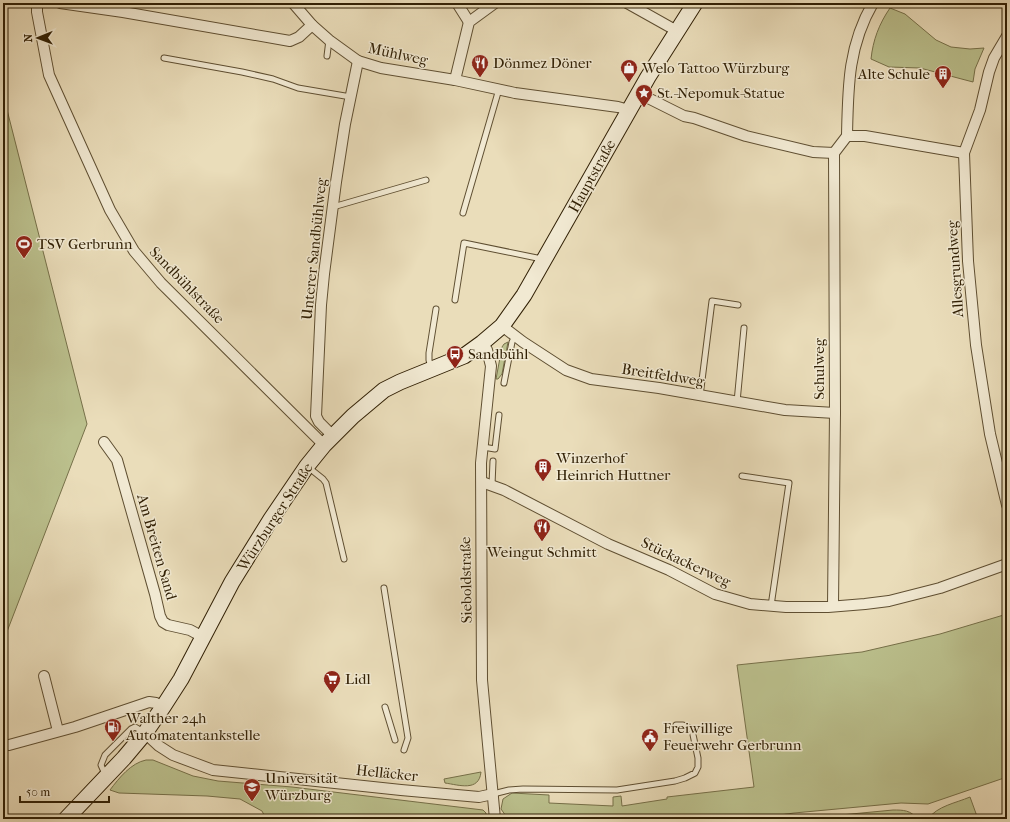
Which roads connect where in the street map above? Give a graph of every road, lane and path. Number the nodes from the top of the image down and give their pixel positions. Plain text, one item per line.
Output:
1 (37, 3) edge
2 (60, 3) edge
3 (293, 3) edge
4 (457, 3) edge
5 (495, 3) edge
6 (627, 3) edge
7 (695, 3) edge
8 (873, 3) edge
9 (124, 7) edge
10 (469, 22) junction
11 (312, 25) junction
12 (677, 31) junction
13 (1007, 36) edge
14 (329, 40) junction
15 (327, 56) dead end
16 (164, 58) dead end
17 (358, 61) junction
18 (455, 80) junction
19 (499, 89) junction
20 (638, 93) junction
21 (351, 97) junction
22 (629, 110) junction
23 (847, 136) junction
24 (834, 153) junction
25 (964, 153) junction
26 (426, 180) dead end
27 (333, 207) junction
28 (463, 213) dead end
29 (545, 259) junction
30 (454, 300) dead end
31 (738, 305) dead end
32 (436, 309) dead end
33 (502, 326) junction
34 (744, 328) dead end
35 (515, 336) junction
36 (482, 343) junction
37 (431, 370) junction
38 (504, 383) dead end
39 (700, 396) junction
40 (737, 402) junction
41 (835, 414) junction
42 (499, 415) dead end
43 (328, 441) junction
44 (104, 442) dead end
45 (483, 447) junction
46 (493, 461) dead end
47 (307, 466) junction
48 (742, 476) dead end
49 (482, 482) junction
50 (492, 485) junction
51 (1007, 506) edge
52 (344, 559) dead end
53 (1007, 564) edge
54 (384, 588) dead end
55 (771, 606) junction
56 (833, 606) junction
57 (203, 637) junction
58 (44, 676) dead end
59 (163, 707) junction
60 (385, 707) dead end
61 (676, 725) dead end
62 (58, 731) junction
63 (145, 733) junction
64 (395, 740) dead end
65 (9, 745) dead end
66 (404, 750) dead end
67 (493, 794) junction
68 (66, 819) edge
69 (495, 819) edge

1 - 43 street, Sandbühlstraße
2 - 9 street
3 - 11 street, Mühlweg
4 - 10 street
5 - 10 street
6 - 12 street
7 - 12 street, Hauptstraße
8 - 23 street
9 - 11 street
10 - 18 street
11 - 14 street, Mühlweg
12 - 20 street, Hauptstraße
13 - 25 street, Allesgrundweg
14 - 15 lane
14 - 17 street, Mühlweg
16 - 21 lane
17 - 18 street, Mühlweg
17 - 21 street, Unterer Sandbühlweg
18 - 19 street, Mühlweg
19 - 22 street, Mühlweg
19 - 28 lane
20 - 22 street, Hauptstraße
20 - 24 street
21 - 27 street, Unterer Sandbühlweg
22 - 29 street, Hauptstraße
23 - 24 street
23 - 25 street
24 - 41 street, Schulweg
25 - 51 street, Allesgrundweg
26 - 27 lane
27 - 43 street, Unterer Sandbühlweg
29 - 30 lane
29 - 33 street, Hauptstraße
31 - 39 lane
32 - 37 lane
33 - 35 street, Breitfeldweg
33 - 36 street, Hauptstraße
34 - 40 lane
35 - 38 lane
35 - 39 street, Breitfeldweg
36 - 37 street, Würzburger Straße
36 - 45 street, Sieboldstraße
37 - 43 street, Würzburger Straße
39 - 40 street, Breitfeldweg
40 - 41 street, Breitfeldweg
41 - 56 street, Schulweg
42 - 45 lane
43 - 47 street, Würzburger Straße
44 - 57 street, Am Breiten Sand
45 - 49 street, Sieboldstraße
46 - 50 lane
47 - 52 lane
47 - 57 street, Würzburger Straße
48 - 55 lane
49 - 50 street, Stückackerweg
49 - 67 street, Sieboldstraße
50 - 55 street, Stückackerweg
53 - 56 street, Stückackerweg
54 - 66 lane
55 - 56 street, Stückackerweg
57 - 59 street, Würzburger Straße
58 - 62 street
59 - 62 street
59 - 63 street, Würzburger Straße
60 - 64 lane
61 - 67 lane
62 - 65 street
63 - 67 street, Helläcker
63 - 68 street, Würzburger Straße
67 - 69 street, Sieboldstraße

